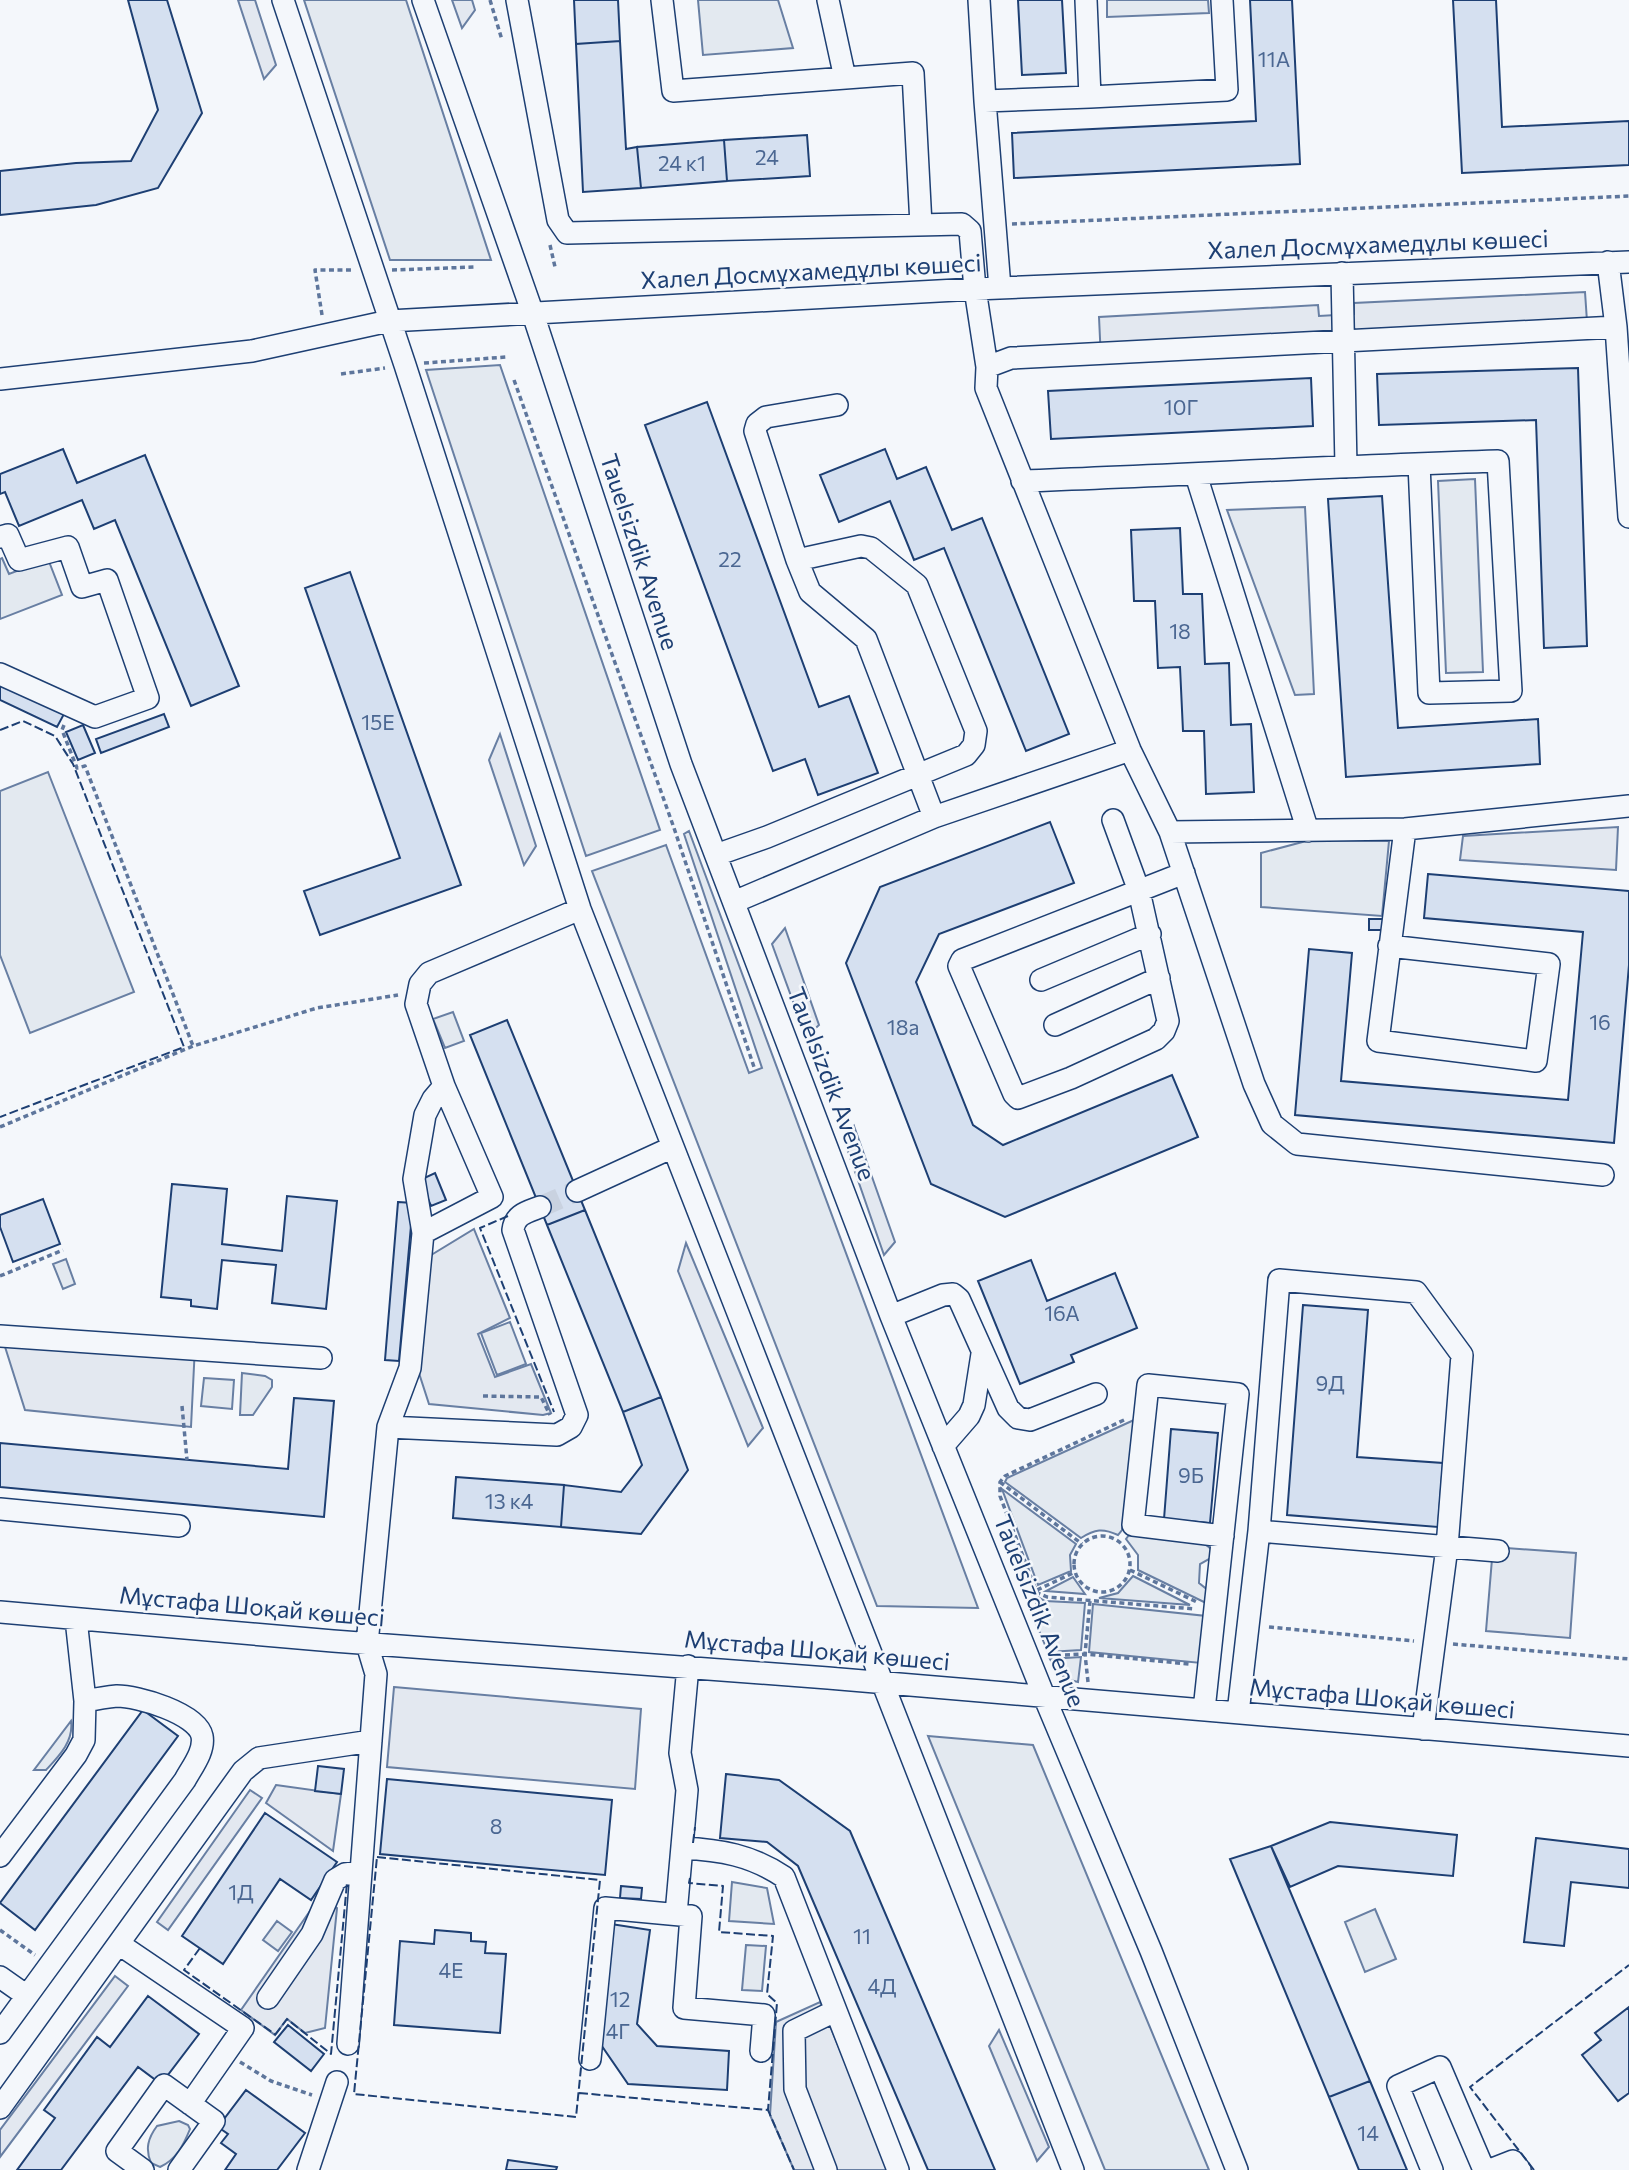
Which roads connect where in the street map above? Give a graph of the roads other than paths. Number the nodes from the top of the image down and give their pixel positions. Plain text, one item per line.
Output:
1 (283, 0) edge
2 (423, 0) edge
3 (517, 0) edge
4 (662, 0) edge
5 (828, 0) edge
6 (979, 0) edge
7 (1086, 0) edge
8 (1222, 0) edge
9 (845, 78) junction
10 (1090, 97) junction
11 (985, 101) junction
12 (921, 225) junction
13 (995, 225) junction
14 (967, 228) junction
15 (1608, 262) junction
16 (1629, 262) edge
17 (1342, 273) junction
18 (1000, 288) junction
19 (975, 289) junction
20 (533, 314) junction
21 (389, 321) junction
22 (1616, 327) junction
23 (1343, 341) junction
24 (988, 367) junction
25 (0, 379) edge
26 (837, 405) dead end
27 (1419, 464) junction
28 (1346, 467) junction
29 (1196, 475) junction
30 (1022, 481) junction
31 (1629, 517) edge
32 (0, 537) edge
33 (797, 560) junction
34 (0, 674) edge
35 (1130, 750) junction
36 (918, 775) junction
37 (1629, 806) edge
38 (934, 817) junction
39 (1113, 820) dead end
40 (1405, 829) junction
41 (1308, 831) junction
42 (1170, 832) junction
43 (716, 855) junction
44 (1184, 873) junction
45 (1139, 891) junction
46 (733, 902) junction
47 (580, 909) junction
48 (1150, 934) junction
49 (1389, 946) junction
50 (1159, 978) junction
51 (1041, 980) dead end
52 (1055, 1025) dead end
53 (444, 1086) junction
54 (673, 1147) junction
55 (1603, 1175) dead end
56 (577, 1191) tunnel mouth
57 (540, 1207) tunnel mouth
58 (423, 1233) junction
59 (891, 1316) junction
60 (0, 1335) edge
61 (982, 1354) junction
62 (321, 1358) dead end
63 (1096, 1394) dead end
64 (388, 1427) junction
65 (943, 1446) junction
66 (0, 1509) edge
67 (179, 1526) dead end
68 (1259, 1531) junction
69 (1223, 1536) junction
70 (1447, 1547) junction
71 (1498, 1551) dead end
72 (0, 1612) edge
73 (76, 1619) junction
74 (367, 1644) junction
75 (688, 1667) junction
76 (881, 1682) junction
77 (1044, 1696) junction
78 (85, 1701) junction
79 (1204, 1710) junction
80 (1238, 1713) junction
81 (1423, 1728) junction
82 (371, 1741) junction
83 (1629, 1746) edge
84 (682, 1848) junction
85 (0, 1856) edge
86 (361, 1872) junction
87 (676, 1914) junction
88 (119, 1944) junction
89 (0, 1977) edge
90 (27, 1996) junction
91 (268, 1998) dead end
92 (835, 2011) junction
93 (0, 2033) edge
94 (348, 2044) dead end
95 (761, 2051) dead end
96 (590, 2059) dead end
97 (334, 2090) road end
98 (190, 2104) junction
99 (0, 2108) edge
100 (143, 2170) edge
101 (179, 2170) edge
102 (308, 2170) edge
103 (826, 2170) edge
104 (898, 2170) edge
105 (1073, 2170) edge
106 (1237, 2170) edge
107 (1432, 2170) edge
108 (1484, 2170) edge
109 (1490, 2170) edge
110 (1520, 2170) edge

1 - 21 street
2 - 20 street, Tauelsizdik Avenue
3 - 12 street
4 - 9 street
5 - 9 street
6 - 11 street
7 - 10 street
8 - 10 street
9 - 12 street
10 - 11 street
11 - 13 street
12 - 14 street
13 - 14 street
13 - 18 street
14 - 19 street
15 - 16 street, Халел Досмұхамедұлы көшесі
15 - 17 street, Халел Досмұхамедұлы көшесі
15 - 22 street
17 - 18 street, Халел Досмұхамедұлы көшесі
17 - 23 street
18 - 19 street, Халел Досмұхамедұлы көшесі
19 - 20 street, Халел Досмұхамедұлы көшесі
19 - 24 street
20 - 21 street, Халел Досмұхамедұлы көшесі
20 - 43 street, Tauelsizdik Avenue
21 - 25 street, Халел Досмұхамедұлы көшесі
21 - 47 street
22 - 23 street
22 - 31 street
23 - 24 street
23 - 28 street
24 - 30 street
26 - 33 street
27 - 27 street
27 - 28 street
28 - 29 street
29 - 30 street
29 - 41 street
30 - 35 street
32 - 34 street
33 - 36 street
33 - 36 street
35 - 38 street
35 - 42 street
36 - 38 street
36 - 43 street
37 - 40 street
38 - 46 street
39 - 45 street
40 - 41 street
40 - 49 street
41 - 42 street
42 - 44 street
43 - 46 street, Tauelsizdik Avenue
44 - 45 street
44 - 55 street
45 - 48 street
45 - 50 street
46 - 59 street, Tauelsizdik Avenue
47 - 53 street
47 - 54 street
48 - 50 street
48 - 51 street
49 - 49 street
50 - 52 street
53 - 58 street
53 - 58 street
54 - 56 street
54 - 76 street
57 - 64 street
58 - 64 street
59 - 61 street
59 - 65 street, Tauelsizdik Avenue
60 - 62 street
61 - 63 street
61 - 65 street
64 - 74 street
65 - 77 street, Tauelsizdik Avenue
66 - 67 street
68 - 70 street
68 - 70 street
68 - 80 street
69 - 69 street
69 - 79 street
70 - 71 street
70 - 81 street
72 - 73 street, Мұстафа Шоқай көшесі
73 - 74 street, Мұстафа Шоқай көшесі
73 - 78 street
74 - 75 street, Мұстафа Шоқай көшесі
74 - 82 street
75 - 76 street, Мұстафа Шоқай көшесі
75 - 84 street
76 - 77 street, Мұстафа Шоқай көшесі
76 - 105 street
77 - 79 street, Мұстафа Шоқай көшесі
77 - 106 street, Tauelsizdik Avenue
78 - 85 street
78 - 90 street
79 - 80 street, Мұстафа Шоқай көшесі
80 - 81 street, Мұстафа Шоқай көшесі
81 - 83 street, Мұстафа Шоқай көшесі
82 - 86 street
82 - 88 street
84 - 87 street
84 - 92 street
86 - 91 street
86 - 94 street
87 - 95 street
87 - 96 street
88 - 98 street
88 - 99 street
89 - 90 street
90 - 93 street
92 - 103 street
92 - 104 street
97 - 102 street
98 - 100 street
98 - 101 street
107 - 108 street
109 - 110 street

